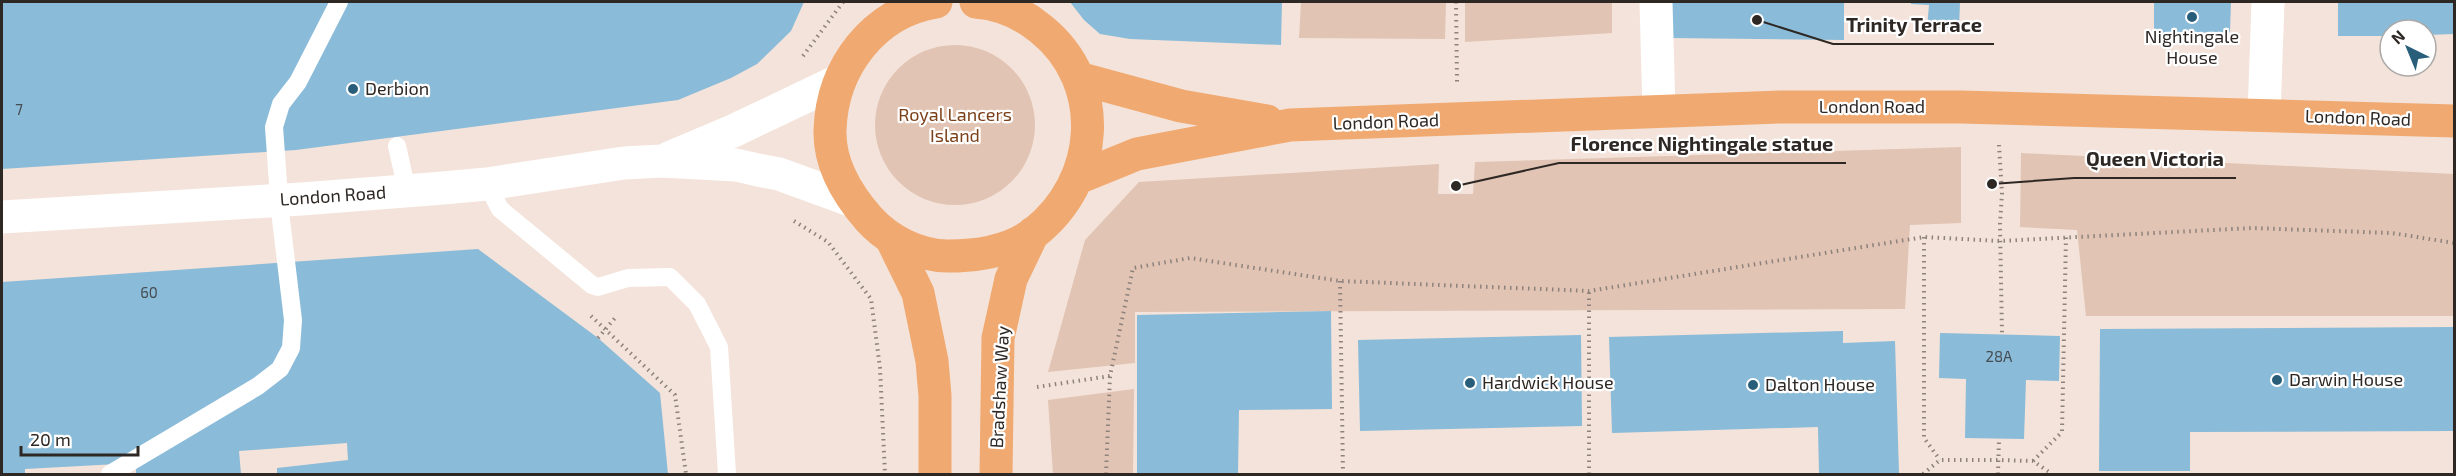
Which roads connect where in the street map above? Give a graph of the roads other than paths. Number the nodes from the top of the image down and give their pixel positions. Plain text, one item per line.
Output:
1 (339, 2) edge
2 (885, 2) edge
3 (936, 2) edge
4 (976, 2) edge
5 (1656, 2) edge
6 (2268, 2) edge
7 (1027, 11) edge
8 (872, 33) junction
9 (1078, 78) junction
10 (838, 81) junction
11 (1659, 111) junction
12 (2265, 115) junction
13 (2454, 121) edge
14 (1290, 125) junction
15 (397, 146) dead end
16 (662, 161) junction
17 (1078, 178) junction
18 (487, 184) junction
19 (408, 191) junction
20 (853, 201) junction
21 (2, 217) edge
22 (1033, 233) junction
23 (894, 242) junction
24 (110, 474) edge
25 (728, 474) edge
26 (934, 474) edge
27 (996, 474) edge

1 - 24 lane
2 - 8 main road
3 - 8 main road
4 - 7 main road
5 - 11 street
6 - 12 street
7 - 9 main road
8 - 10 main road
9 - 14 main road, London Road
9 - 17 main road
10 - 16 street, London Road
10 - 20 main road
11 - 12 main road, London Road
11 - 14 main road, London Road
12 - 13 main road, London Road
14 - 17 main road, London Road
15 - 19 lane
16 - 18 street, London Road
16 - 20 street, London Road
17 - 22 main road
18 - 19 street, London Road
18 - 25 lane
19 - 21 street, London Road
20 - 23 main road
22 - 23 main road
22 - 27 main road, Bradshaw Way
23 - 26 main road

